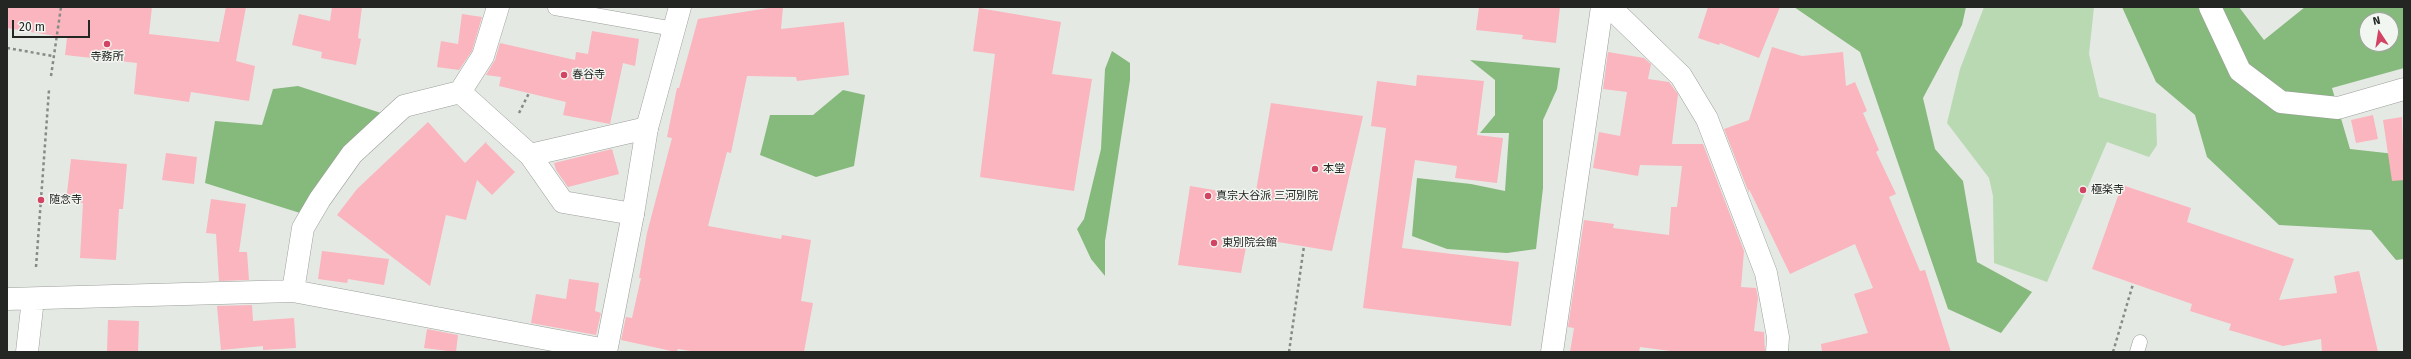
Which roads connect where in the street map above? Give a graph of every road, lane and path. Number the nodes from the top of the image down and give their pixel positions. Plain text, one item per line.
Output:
1 (61, 7) edge
2 (498, 7) edge
3 (680, 7) edge
4 (1602, 7) edge
5 (1610, 7) edge
6 (2210, 7) edge
7 (555, 8) dead end
8 (674, 30) junction
9 (7, 48) edge
10 (54, 56) junction
11 (51, 76) dead end
12 (2404, 89) edge
13 (49, 90) dead end
14 (460, 92) junction
15 (647, 128) junction
16 (530, 155) junction
17 (634, 214) junction
18 (1304, 246) dead end
19 (36, 267) dead end
20 (2133, 284) dead end
21 (293, 291) junction
22 (7, 299) edge
23 (33, 299) junction
24 (606, 351) edge
25 (27, 352) edge
26 (1290, 352) edge
27 (1552, 352) edge
28 (1777, 352) edge
29 (2113, 352) edge

1 - 10 path
2 - 14 street
3 - 8 street
4 - 27 street
5 - 28 street
6 - 12 street
7 - 8 lane
8 - 15 street
9 - 10 path
10 - 11 path
13 - 19 path
14 - 16 street
14 - 21 street
15 - 16 street
15 - 17 street
16 - 17 street
17 - 24 street
18 - 26 path
20 - 29 path
21 - 23 street
21 - 24 street
22 - 23 street
23 - 25 street

